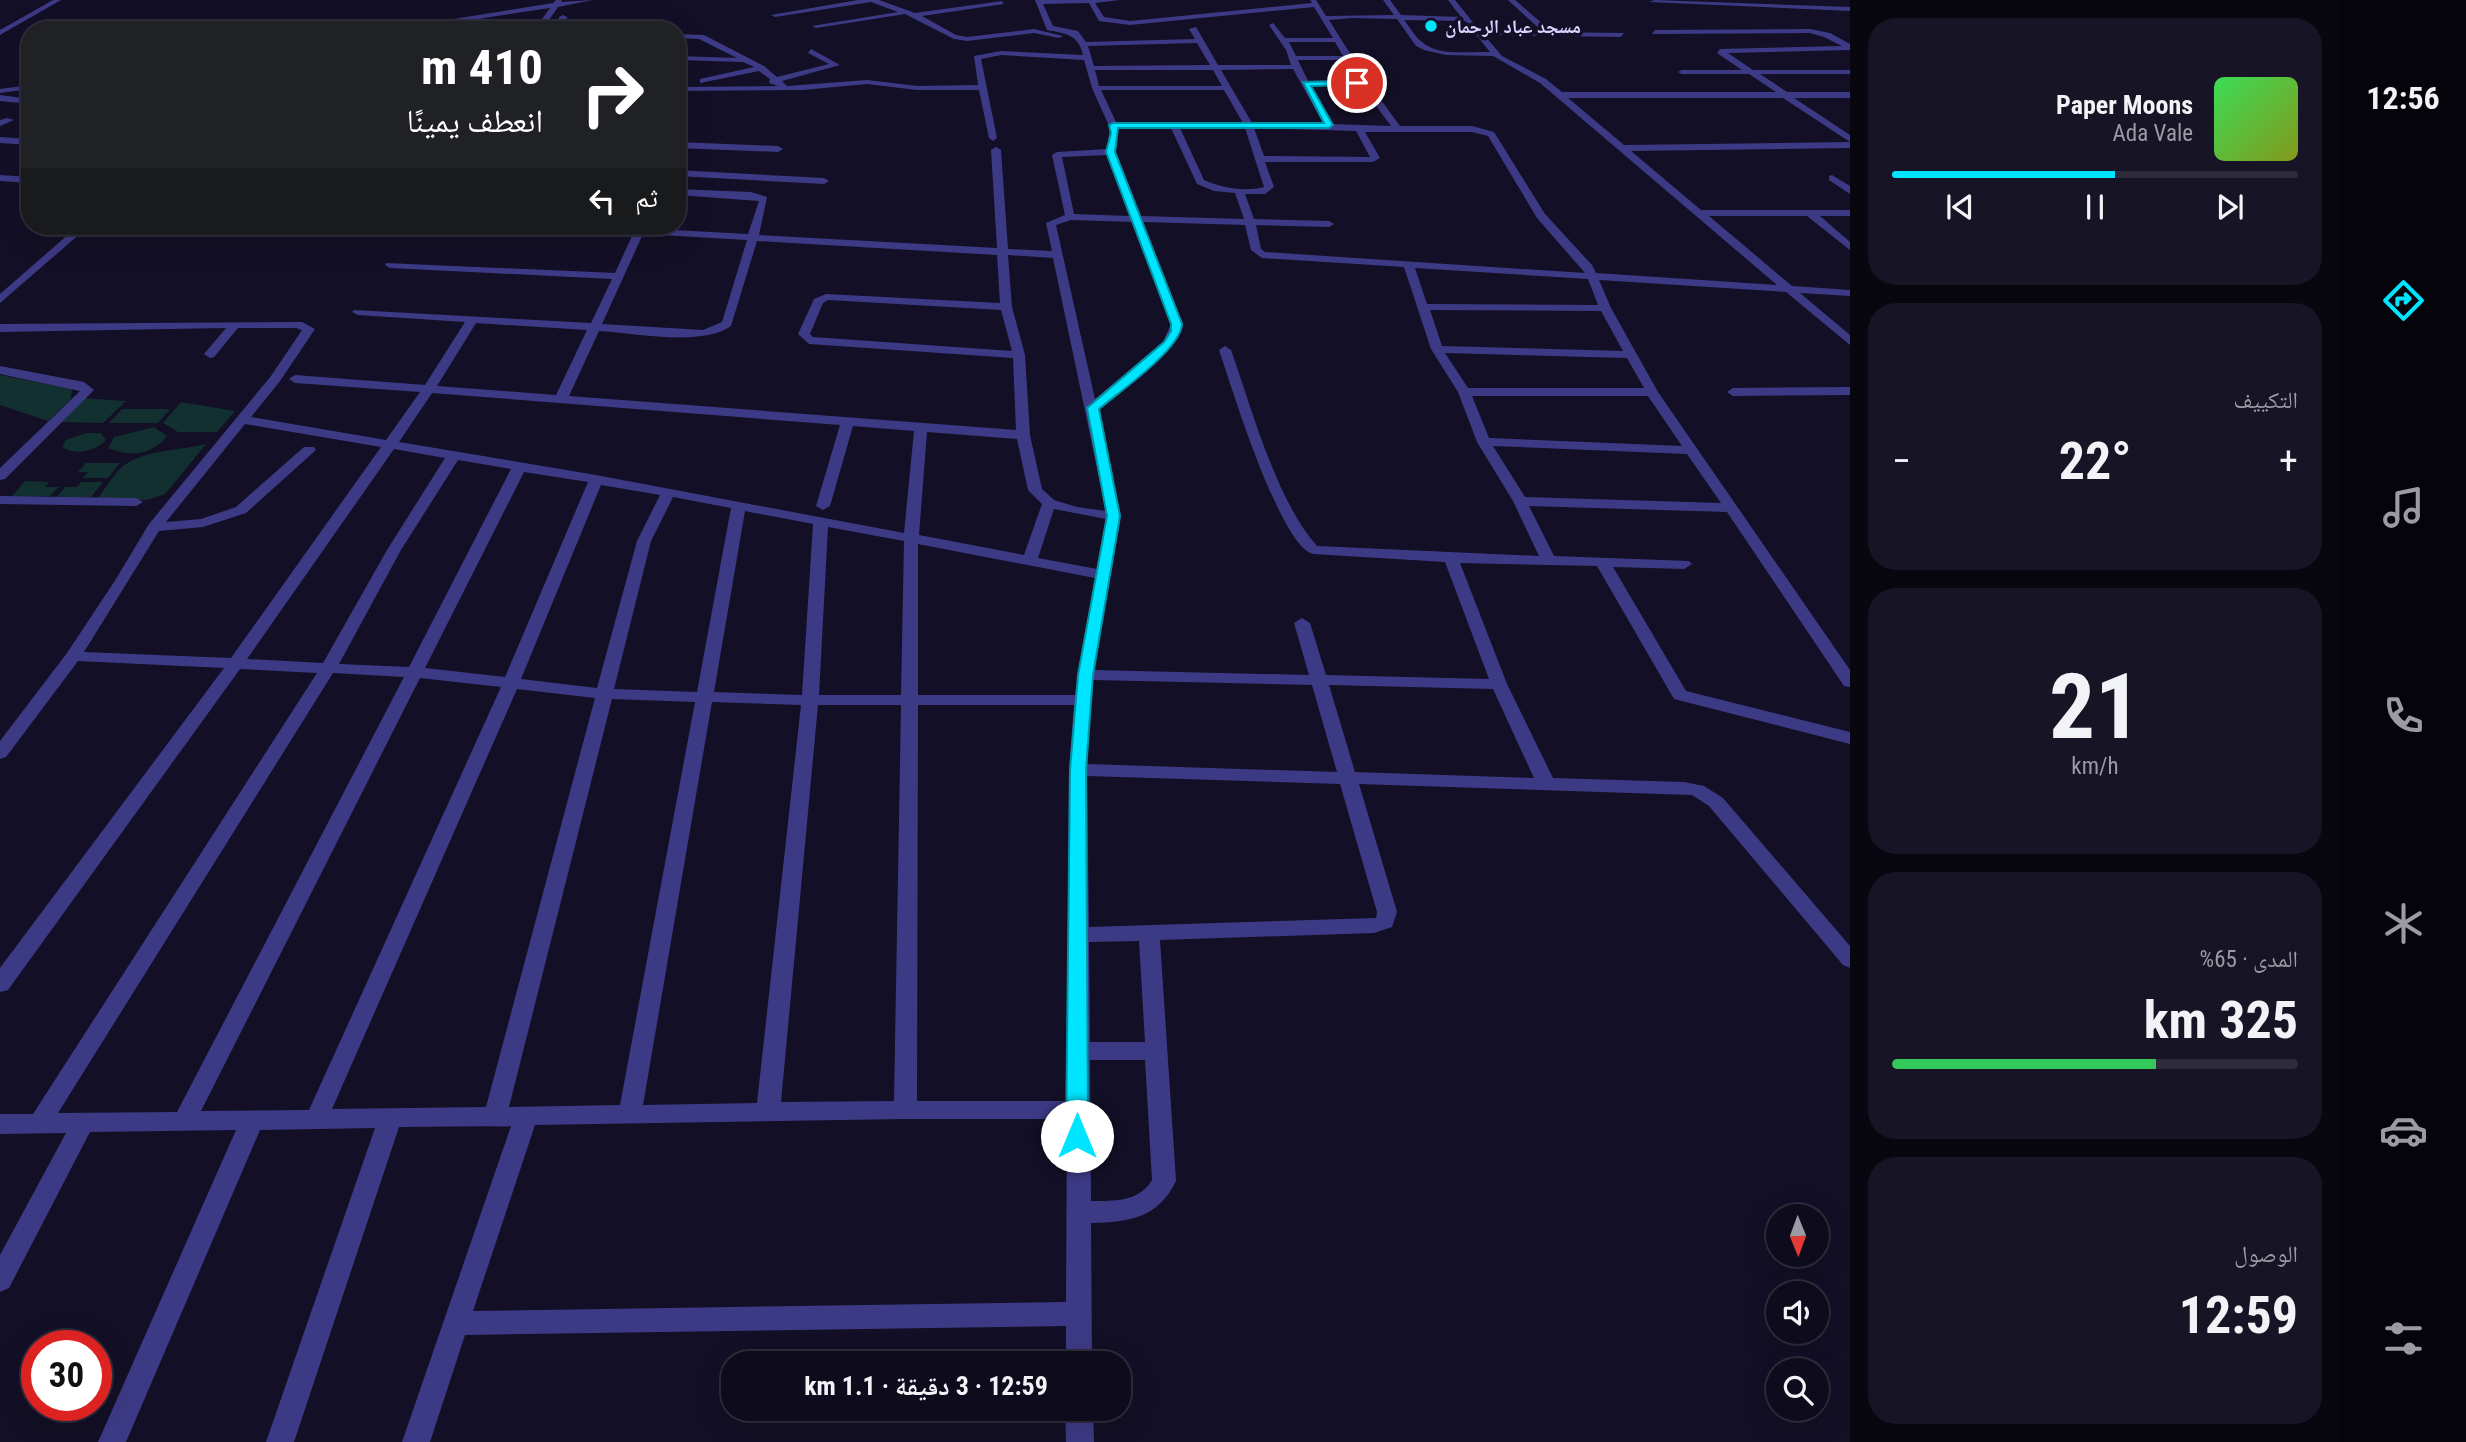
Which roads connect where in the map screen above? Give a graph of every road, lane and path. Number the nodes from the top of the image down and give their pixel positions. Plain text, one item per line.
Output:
1 (590, 0) edge
2 (872, 0) edge
3 (1066, 0) edge
4 (1117, 0) edge
5 (1386, 0) edge
6 (1451, 0) edge
7 (1511, 0) edge
8 (1770, 0) edge
9 (1841, 0) edge
10 (59, 1) edge
11 (1039, 1) edge
12 (1091, 1) edge
13 (558, 2) edge
14 (1652, 2) dead end
15 (1002, 3) dead end
16 (1315, 3) edge
17 (1818, 4) edge
18 (1780, 6) junction
19 (1850, 7) edge
20 (906, 12) junction
21 (1070, 12) dead end
22 (775, 15) dead end
23 (914, 15) junction
24 (563, 17) dead end
25 (1325, 18) junction
26 (1400, 18) junction
27 (1468, 19) junction
28 (22, 21) edge
29 (444, 21) edge
30 (544, 21) edge
31 (562, 21) edge
32 (21, 22) edge
33 (1273, 25) dead end
34 (816, 26) dead end
35 (1193, 29) dead end
36 (21, 31) edge
37 (2, 32) edge
38 (1655, 32) dead end
39 (1818, 32) junction
40 (1479, 33) junction
41 (1550, 34) junction
42 (1621, 35) dead end
43 (686, 36) edge
44 (1285, 40) junction
45 (1340, 40) junction
46 (1201, 41) junction
47 (1083, 43) junction
48 (1850, 47) edge
49 (811, 51) dead end
50 (1495, 54) junction
51 (686, 58) edge
52 (1088, 58) junction
53 (1350, 58) junction
54 (750, 62) junction
55 (1296, 63) junction
56 (761, 68) junction
57 (1092, 68) junction
58 (1217, 68) junction
59 (1682, 72) dead end
60 (1748, 72) junction
61 (1850, 72) edge
62 (776, 80) junction
63 (1363, 82) junction
64 (1306, 84) junction
65 (686, 85) edge
66 (686, 87) edge
67 (984, 87) junction
68 (21, 88) edge
69 (734, 88) junction
70 (789, 88) junction
71 (1096, 88) junction
72 (1229, 88) junction
73 (0, 91) edge
74 (1560, 95) junction
75 (1850, 95) edge
76 (1788, 96) junction
77 (0, 98) edge
78 (21, 101) edge
79 (10, 120) dead end
80 (0, 124) edge
81 (1113, 125) junction
82 (1175, 125) junction
83 (1329, 125) junction
84 (1249, 126) junction
85 (1359, 129) junction
86 (1397, 129) junction
87 (1850, 139) edge
88 (0, 141) edge
89 (21, 142) edge
90 (686, 145) edge
91 (1850, 145) edge
92 (729, 147) junction
93 (1624, 148) junction
94 (778, 149) dead end
95 (1111, 152) junction
96 (722, 156) dead end
97 (1260, 159) junction
98 (715, 165) dead end
99 (686, 173) edge
100 (708, 174) junction
101 (0, 178) edge
102 (1832, 178) dead end
103 (21, 179) edge
104 (824, 181) dead end
105 (1239, 191) junction
106 (1850, 191) edge
107 (686, 193) edge
108 (1701, 213) junction
109 (1810, 213) junction
110 (1850, 213) edge
111 (1070, 217) junction
112 (1136, 219) junction
113 (1250, 222) junction
114 (1329, 224) dead end
115 (686, 234) edge
116 (74, 235) edge
117 (638, 235) edge
118 (754, 237) junction
119 (1850, 247) edge
120 (1003, 252) junction
121 (1058, 255) junction
122 (1408, 264) junction
123 (390, 265) dead end
124 (1590, 275) junction
125 (617, 276) junction
126 (1787, 289) junction
127 (1850, 293) edge
128 (0, 300) edge
129 (1006, 307) junction
130 (1424, 307) junction
131 (1605, 308) junction
132 (358, 312) dead end
133 (474, 318) junction
134 (235, 325) junction
135 (593, 327) junction
136 (0, 328) edge
137 (1850, 341) edge
138 (1437, 349) junction
139 (1225, 350) dead end
140 (210, 354) dead end
141 (1019, 355) junction
142 (1632, 355) junction
143 (0, 370) edge
144 (295, 379) dead end
145 (429, 389) junction
146 (1850, 391) edge
147 (1464, 392) junction
148 (1653, 392) junction
149 (1733, 392) dead end
150 (561, 399) junction
151 (1093, 408) junction
152 (241, 419) junction
153 (848, 420) junction
154 (921, 426) junction
155 (1023, 435) junction
156 (1483, 442) junction
157 (389, 443) junction
158 (309, 450) dead end
159 (1693, 450) junction
160 (454, 455) junction
161 (520, 466) junction
162 (0, 476) edge
163 (596, 479) junction
164 (668, 492) junction
165 (0, 500) edge
166 (1520, 501) junction
167 (136, 502) dead end
168 (1049, 503) junction
169 (739, 505) junction
170 (1731, 508) junction
171 (822, 513) junction
172 (1114, 516) junction
173 (154, 527) junction
174 (911, 537) junction
175 (1451, 558) junction
176 (1030, 559) junction
177 (1549, 561) junction
178 (1603, 563) junction
179 (1684, 564) dead end
180 (1103, 575) junction
181 (1303, 623) dead end
182 (73, 656) junction
183 (237, 662) junction
184 (329, 667) junction
185 (413, 672) junction
186 (1085, 675) junction
187 (1321, 681) junction
188 (1850, 682) edge
189 (1499, 684) junction
190 (510, 685) junction
191 (606, 694) junction
192 (706, 698) junction
193 (810, 700) junction
194 (909, 700) junction
195 (1082, 701) junction
196 (1850, 738) edge
197 (0, 753) edge
198 (1078, 770) junction
199 (1349, 780) junction
200 (1546, 783) junction
201 (1149, 933) junction
202 (1078, 935) junction
203 (1850, 960) edge
204 (0, 984) edge
205 (1077, 1051) junction
206 (1157, 1051) junction
207 (905, 1110) junction
208 (1077, 1110) junction
209 (768, 1112) junction
210 (630, 1114) junction
211 (495, 1116) junction
212 (526, 1116) junction
213 (390, 1118) junction
214 (316, 1119) junction
215 (252, 1120) junction
216 (184, 1121) junction
217 (83, 1123) junction
218 (0, 1124) edge
219 (39, 1124) junction
220 (1077, 1212) junction
221 (0, 1280) edge
222 (1079, 1314) junction
223 (457, 1323) junction
224 (1079, 1351) edge
225 (1079, 1421) edge
226 (111, 1442) edge
227 (280, 1442) edge
228 (416, 1442) edge
229 (1080, 1442) edge

1 - 13 street
2 - 20 street
2 - 22 street
3 - 11 street
3 - 12 street
3 - 21 street
4 - 12 street
5 - 26 street
6 - 27 street
7 - 41 street
8 - 18 street
9 - 19 street
10 - 28 street
11 - 47 street
12 - 16 street
13 - 29 street
13 - 30 street
14 - 18 street
15 - 23 street
16 - 25 street
17 - 18 street
17 - 19 street
18 - 39 street
20 - 23 street
20 - 34 street
23 - 47 street
24 - 31 street
25 - 26 street
25 - 45 street
26 - 27 street
26 - 50 street
27 - 40 street
32 - 37 street
33 - 44 street
35 - 46 street
36 - 37 street
38 - 39 street
39 - 48 street
40 - 41 street
40 - 50 street
41 - 42 street
43 - 54 street
44 - 45 street
44 - 55 street
45 - 53 street
46 - 47 street
46 - 58 street
47 - 52 street
48 - 60 street
49 - 62 street
50 - 74 street
51 - 54 street
52 - 57 street
52 - 67 street
53 - 55 street
53 - 63 street
54 - 56 street
55 - 58 street
55 - 64 street
56 - 62 street
56 - 65 street
57 - 58 street
57 - 71 street
58 - 72 street
59 - 60 street
60 - 61 street
60 - 76 street
62 - 69 street
62 - 70 street
63 - 64 street
63 - 86 street
64 - 83 street
66 - 69 street
67 - 70 street
67 - 120 street
68 - 73 street
69 - 70 street
71 - 72 street
71 - 81 street
72 - 84 street
74 - 76 street
74 - 93 street
75 - 76 street
76 - 87 street
77 - 78 street
79 - 80 street
81 - 82 street
81 - 95 street
82 - 84 street
82 - 105 street
83 - 84 street
83 - 85 street
84 - 97 street
85 - 86 street
85 - 97 street
86 - 124 street
88 - 89 street
90 - 92 street
91 - 93 street
92 - 94 street
92 - 96 street
93 - 108 street
95 - 111 street
95 - 112 street
97 - 105 street
98 - 100 street
99 - 100 street
100 - 104 street
101 - 103 street
102 - 106 street
105 - 113 street
107 - 118 street
108 - 109 street
108 - 126 street
109 - 110 street
109 - 119 street
111 - 112 street
111 - 121 street
112 - 113 street
112 - 151 street
113 - 114 street
113 - 122 street
115 - 118 street
116 - 128 street
117 - 125 street
118 - 120 street
118 - 135 street
120 - 121 street
120 - 129 street
121 - 151 street
122 - 124 street
122 - 130 street
123 - 125 street
124 - 126 street
124 - 131 street
125 - 135 street
126 - 127 street
126 - 137 street
129 - 141 street
129 - 141 street
130 - 131 street
130 - 138 street
131 - 142 street
132 - 133 street
133 - 135 street
133 - 145 street
134 - 136 street
134 - 140 street
134 - 152 street
135 - 150 street
138 - 142 street
138 - 147 street
139 - 175 street
141 - 155 street
142 - 148 street
143 - 162 street
144 - 145 street
145 - 150 street
145 - 157 street
146 - 149 street
147 - 148 street
147 - 156 street
148 - 159 street
150 - 153 street
151 - 172 street
152 - 157 street
152 - 173 street
153 - 154 street
153 - 171 street
154 - 155 street
154 - 174 street
155 - 168 street
156 - 159 street
156 - 166 street
157 - 160 street
157 - 183 street
158 - 173 street
159 - 170 street
160 - 161 street
160 - 184 street
161 - 163 street
161 - 185 street
163 - 164 street
163 - 190 street
164 - 169 street
164 - 191 street
165 - 167 street
166 - 170 street
166 - 177 street
168 - 172 street
168 - 176 street
169 - 171 street
169 - 192 street
170 - 188 street
171 - 174 street
171 - 193 street
172 - 180 street
173 - 182 street
174 - 176 street
174 - 194 street
175 - 177 street
175 - 189 street
176 - 180 street
177 - 178 street
178 - 179 street
178 - 196 street
180 - 186 street
181 - 187 street
182 - 183 street
182 - 197 street
183 - 184 street
183 - 204 street
184 - 185 street
184 - 219 street
185 - 190 street
185 - 216 street
186 - 187 street
186 - 195 street
187 - 189 street
187 - 199 street
189 - 200 street
190 - 191 street
190 - 214 street
191 - 192 street
191 - 211 street
192 - 193 street
192 - 210 street
193 - 194 street
193 - 209 street
194 - 195 street
194 - 207 street
195 - 198 street
198 - 199 street
198 - 202 street
199 - 200 street
199 - 201 street
200 - 203 street
201 - 202 street
201 - 206 street
202 - 205 street
205 - 206 street
205 - 208 street
206 - 220 street
207 - 208 street
207 - 209 street
208 - 220 street
209 - 210 street
210 - 212 street
211 - 212 street
211 - 213 street
212 - 223 street
213 - 214 street
213 - 227 street
214 - 215 street
215 - 216 street
215 - 226 street
216 - 217 street
217 - 219 street
217 - 221 street
218 - 219 street
220 - 222 street
222 - 223 street
222 - 224 street
223 - 228 street
225 - 229 street

